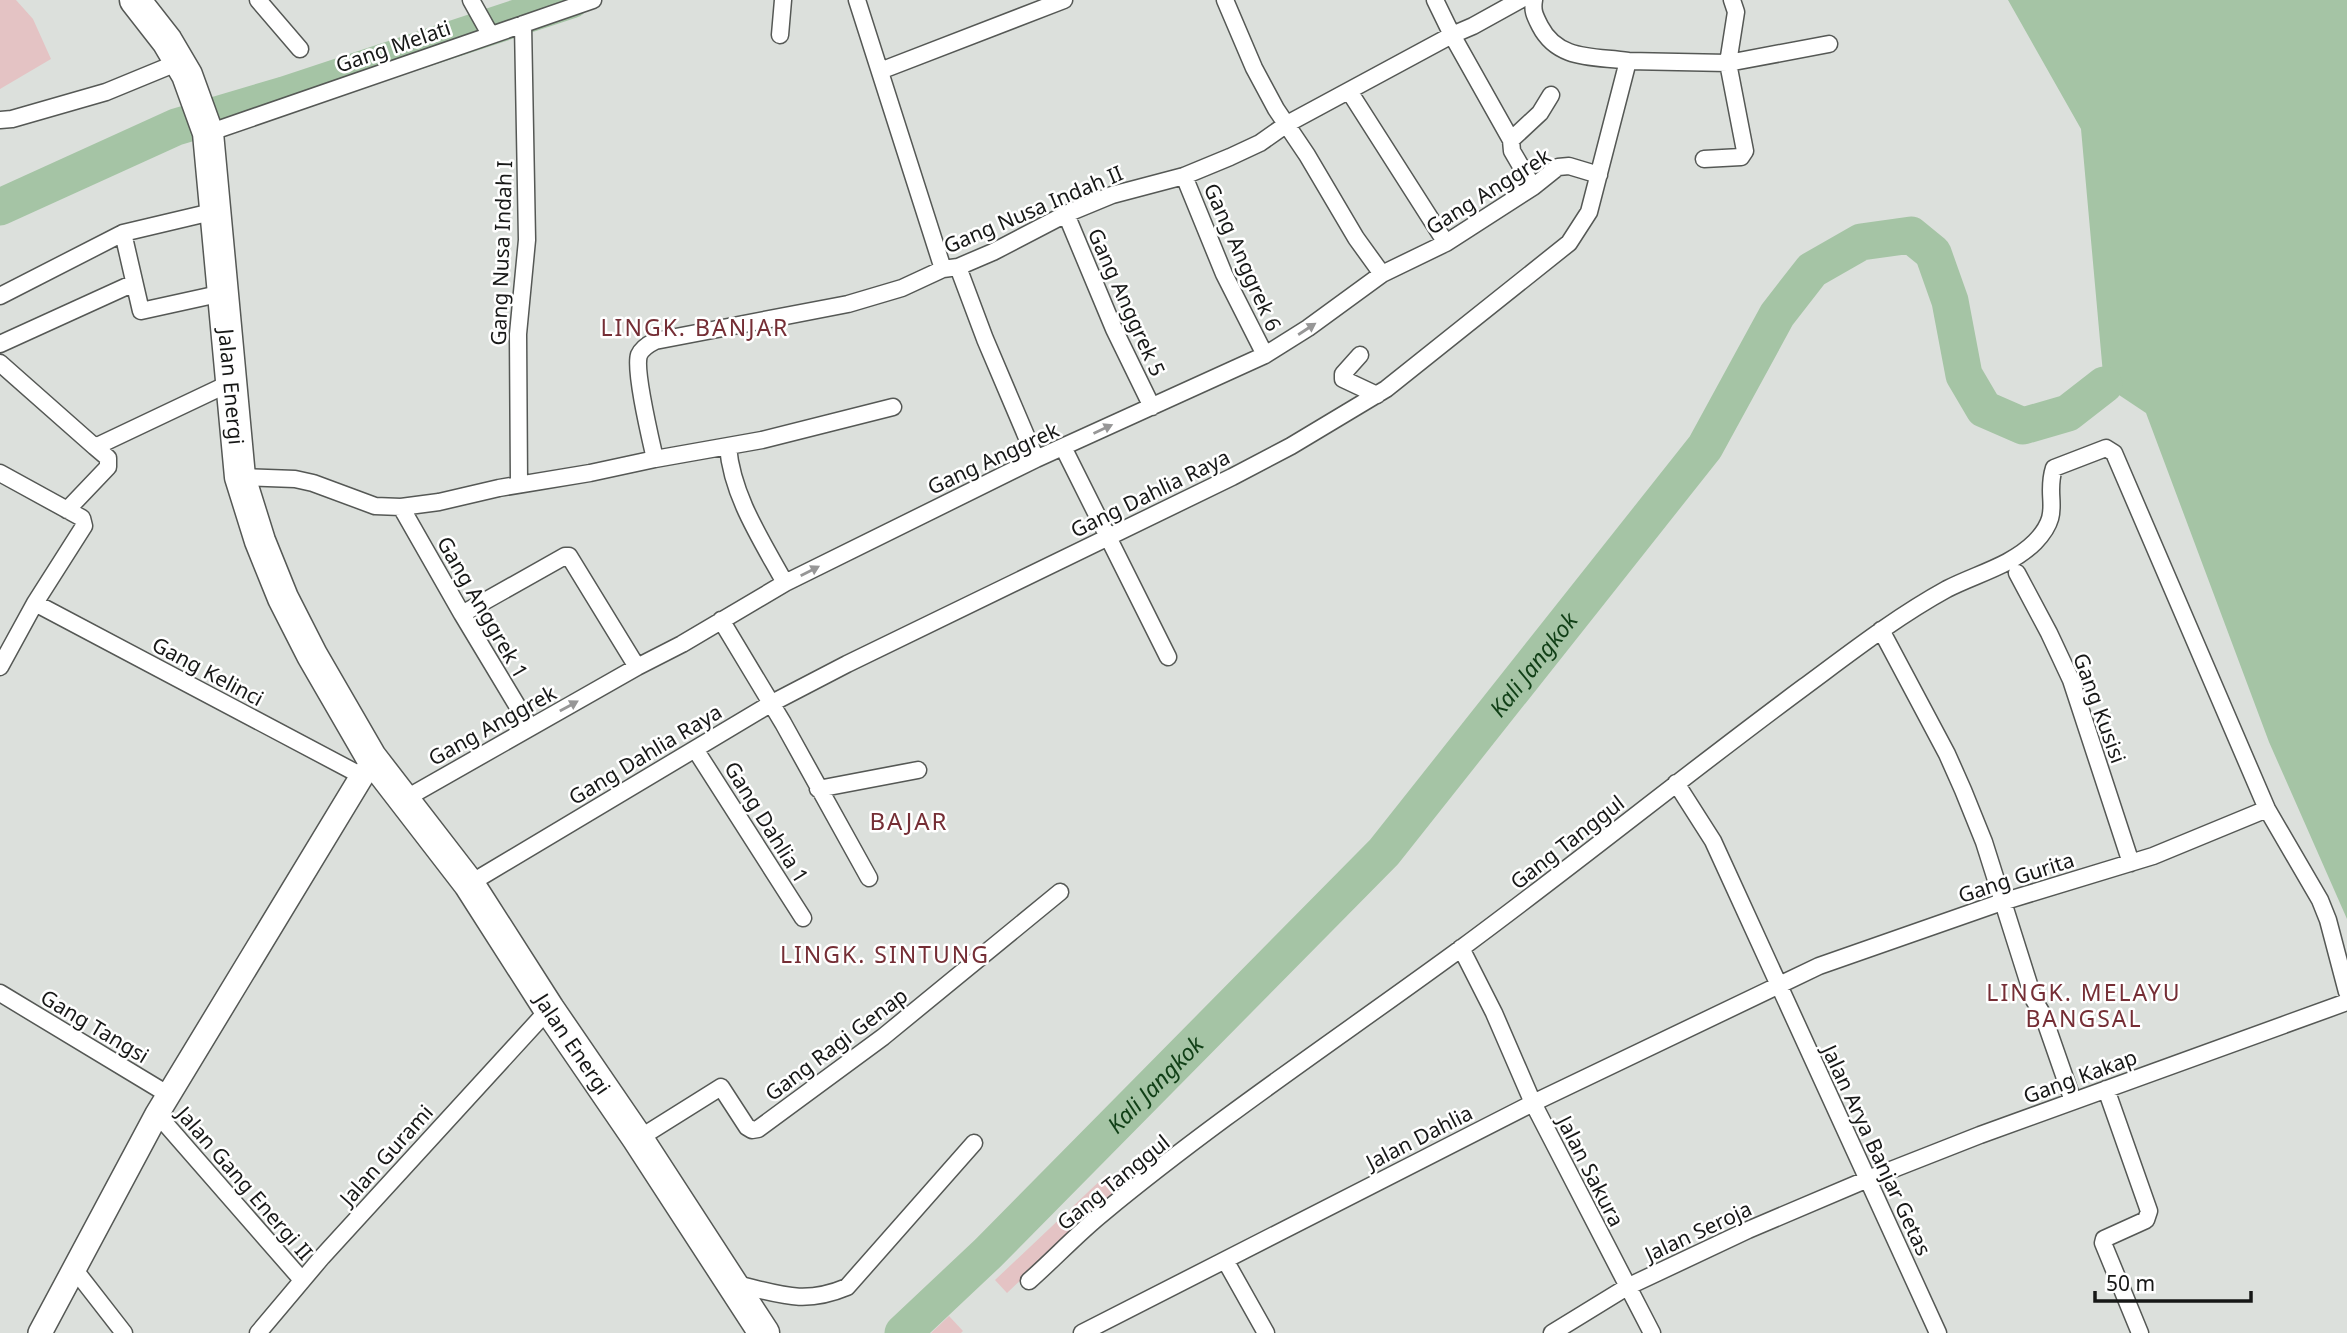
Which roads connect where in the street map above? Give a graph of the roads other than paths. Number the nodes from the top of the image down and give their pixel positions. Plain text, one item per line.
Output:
1 (135, 0) edge
2 (258, 0) edge
3 (471, 0) edge
4 (593, 0) edge
5 (783, 0) edge
6 (857, 0) edge
7 (1064, 0) edge
8 (1225, 0) edge
9 (1435, 0) edge
10 (1520, 0) edge
11 (1534, 0) edge
12 (1732, 0) edge
13 (523, 24) junction
14 (489, 32) junction
15 (780, 35) dead end
16 (1452, 35) junction
17 (1829, 44) dead end
18 (300, 49) dead end
19 (1628, 61) junction
20 (179, 62) junction
21 (1728, 63) junction
22 (880, 71) junction
23 (1349, 91) junction
24 (1551, 95) dead end
25 (0, 120) edge
26 (1287, 124) junction
27 (207, 131) junction
28 (1511, 140) junction
29 (1704, 159) dead end
30 (1599, 175) junction
31 (1184, 176) junction
32 (1533, 187) junction
33 (216, 211) junction
34 (1066, 214) junction
35 (123, 233) junction
36 (1446, 243) junction
37 (951, 268) junction
38 (1382, 274) junction
39 (134, 283) junction
40 (223, 293) junction
41 (0, 296) edge
42 (0, 344) edge
43 (1265, 355) junction
44 (1360, 355) dead end
45 (0, 363) edge
46 (230, 383) junction
47 (1377, 395) junction
48 (893, 407) dead end
49 (1152, 407) junction
50 (95, 447) junction
51 (728, 447) junction
52 (1063, 447) junction
53 (656, 459) junction
54 (1036, 459) junction
55 (0, 473) edge
56 (240, 477) junction
57 (519, 484) junction
58 (401, 507) junction
59 (67, 510) junction
60 (1108, 537) junction
61 (2017, 573) dead end
62 (785, 583) junction
63 (35, 603) junction
64 (462, 614) junction
65 (721, 620) junction
66 (1881, 631) junction
67 (1168, 657) dead end
68 (0, 667) edge
69 (636, 667) junction
70 (772, 704) junction
71 (530, 727) junction
72 (695, 749) junction
73 (368, 769) junction
74 (918, 770) dead end
75 (1676, 783) junction
76 (818, 789) junction
77 (403, 800) junction
78 (2267, 809) junction
79 (2131, 863) junction
80 (869, 878) dead end
81 (469, 884) junction
82 (1060, 892) dead end
83 (2002, 902) junction
84 (803, 918) dead end
85 (1461, 948) junction
86 (1779, 985) junction
87 (2347, 992) edge
88 (0, 993) edge
89 (2347, 1002) edge
90 (549, 1009) junction
91 (2106, 1089) junction
92 (2073, 1101) junction
93 (1532, 1102) junction
94 (163, 1105) junction
95 (638, 1139) junction
96 (974, 1143) dead end
97 (1868, 1179) junction
98 (1226, 1260) junction
99 (75, 1270) junction
100 (302, 1280) junction
101 (1029, 1281) dead end
102 (732, 1283) junction
103 (1627, 1287) junction
104 (40, 1333) edge
105 (124, 1333) edge
106 (258, 1333) edge
107 (764, 1333) edge
108 (1082, 1333) edge
109 (1266, 1333) edge
110 (1552, 1333) edge
111 (1652, 1333) edge
112 (1938, 1333) edge
113 (2140, 1333) edge

1 - 20 highway, Jalan Energi
2 - 18 street
3 - 14 street
4 - 13 street, Gang Melati
5 - 15 street
6 - 22 street
7 - 22 street
8 - 26 street
9 - 16 street
10 - 16 street, Gang Nusa Indah II
11 - 19 street
12 - 21 street
13 - 14 street, Gang Melati
13 - 57 street, Gang Nusa Indah I
14 - 27 street, Gang Melati
16 - 23 street, Gang Nusa Indah II
16 - 28 street
17 - 21 street
19 - 21 street
19 - 30 street, Gang Dahlia Raya
20 - 25 street
20 - 27 highway, Jalan Energi
21 - 29 street
22 - 37 street
23 - 26 street, Gang Nusa Indah II
23 - 36 street
24 - 28 street
26 - 31 street, Gang Nusa Indah II
26 - 38 street
27 - 33 highway, Jalan Energi
28 - 32 street
30 - 32 street, Gang Anggrek
30 - 47 street, Gang Dahlia Raya
31 - 34 street, Gang Nusa Indah II
31 - 43 street, Gang Anggrek 6
32 - 36 street, Gang Anggrek
33 - 35 street
33 - 40 highway, Jalan Energi
34 - 37 street, Gang Nusa Indah II
34 - 49 street, Gang Anggrek 5
35 - 39 street
35 - 41 street
36 - 38 street, Gang Anggrek
37 - 53 street, Gang Nusa Indah II
37 - 54 street
43 -> 38 street, Gang Anggrek
39 - 40 street
39 - 42 street
40 - 46 highway, Jalan Energi
43 - 49 street, Gang Anggrek
44 - 47 street
45 - 50 street
46 - 50 street
46 - 56 highway, Jalan Energi
47 - 60 street, Gang Dahlia Raya
48 - 51 street
52 -> 49 street, Gang Anggrek
50 - 59 street
51 - 53 street
51 - 62 street
52 - 54 street, Gang Anggrek
52 - 60 street
53 - 57 street
62 -> 54 street, Gang Anggrek
55 - 59 street
56 - 58 street
56 - 73 highway, Jalan Energi
57 - 58 street
58 - 64 street, Gang Anggrek 1
59 - 63 street
60 - 67 street
60 - 70 street, Gang Dahlia Raya
61 - 79 street, Gang Kusisi
62 - 65 street, Gang Anggrek
63 - 68 street
63 - 73 street, Gang Kelinci
64 - 69 street
64 - 71 street, Gang Anggrek 1
65 - 69 street, Gang Anggrek
65 - 70 street
66 - 75 street, Gang Tanggul
66 - 78 street, Gang Tanggul
66 - 83 street
71 -> 69 street, Gang Anggrek
70 - 72 street, Gang Dahlia Raya
70 - 76 street
71 - 77 street, Gang Anggrek
72 - 81 street, Gang Dahlia Raya
72 - 84 street, Gang Dahlia 1
73 - 77 highway, Jalan Energi
73 - 94 street
74 - 76 street
75 - 85 street, Gang Tanggul
75 - 86 street, Jalan Arya Banjar Getas
76 - 80 street
77 - 81 highway, Jalan Energi
78 - 79 street, Gang Gurita
78 - 87 street
79 - 83 street, Gang Gurita
81 - 90 highway, Jalan Energi
82 - 95 street, Gang Ragi Genap
83 - 86 street, Gang Gurita
83 - 92 street
85 - 93 street, Jalan Sakura
85 - 101 street, Gang Tanggul
86 - 93 street, Jalan Dahlia
86 - 97 street, Jalan Arya Banjar Getas
88 - 94 street, Gang Tangsi
89 - 91 street, Gang Kakap
90 - 95 highway, Jalan Energi
90 - 100 street, Jalan Gurami
91 - 92 street, Gang Kakap
91 - 113 street
92 - 97 street, Gang Kakap
93 - 98 street, Jalan Dahlia
93 - 103 street, Jalan Sakura
94 - 99 street
94 - 100 street, Jalan Gang Energi II
95 - 102 highway, Jalan Energi
96 - 102 street
97 - 103 street, Jalan Seroja
97 - 112 street, Jalan Arya Banjar Getas
98 - 108 street, Jalan Dahlia
98 - 109 street
99 - 104 street
99 - 105 street
100 - 106 street, Jalan Gurami
102 - 107 highway, Jalan Energi
103 - 110 street, Jalan Seroja
103 - 111 street, Jalan Sakura

